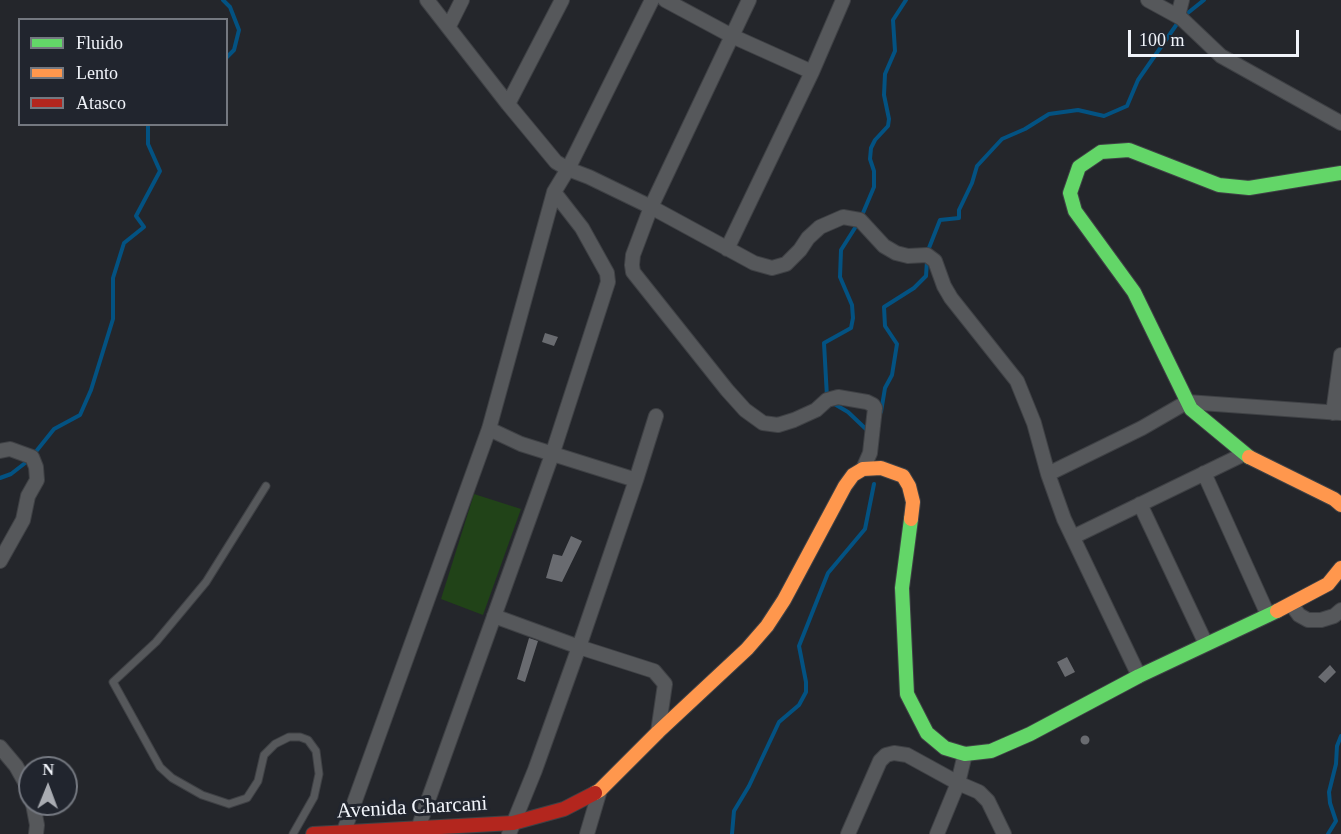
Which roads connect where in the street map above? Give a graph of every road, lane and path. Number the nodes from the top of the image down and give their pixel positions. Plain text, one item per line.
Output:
1 (427, 0) edge
2 (462, 0) edge
3 (562, 0) edge
4 (652, 0) edge
5 (665, 0) edge
6 (749, 0) edge
7 (843, 0) edge
8 (1148, 0) edge
9 (1182, 0) edge
10 (1178, 16) junction
11 (449, 26) junction
12 (732, 36) junction
13 (812, 72) junction
14 (508, 104) junction
15 (1341, 123) edge
16 (568, 169) junction
17 (1341, 173) edge
18 (554, 192) junction
19 (651, 207) junction
20 (727, 249) junction
21 (1341, 355) edge
22 (1187, 402) junction
23 (1337, 413) edge
24 (656, 416) dead end
25 (489, 429) junction
26 (0, 452) edge
27 (553, 453) junction
28 (1244, 454) junction
29 (865, 468) junction
30 (1204, 473) junction
31 (1048, 474) junction
32 (636, 480) junction
33 (266, 486) dead end
34 (1140, 504) junction
35 (1341, 505) edge
36 (1073, 537) junction
37 (0, 561) edge
38 (1341, 568) edge
39 (1291, 604) junction
40 (1341, 610) edge
41 (1268, 615) junction
42 (494, 616) junction
43 (1206, 644) junction
44 (579, 647) junction
45 (1139, 676) junction
46 (658, 732) junction
47 (0, 747) edge
48 (965, 754) junction
49 (18, 770) edge
50 (958, 783) junction
51 (600, 790) junction
52 (35, 816) edge
53 (511, 828) edge
54 (344, 831) junction
55 (417, 831) edge
56 (36, 834) edge
57 (293, 834) edge
58 (320, 834) edge
59 (587, 834) edge
60 (848, 834) edge
61 (937, 834) edge
62 (1004, 834) edge

1 - 11 street
2 - 11 street
3 - 14 street
4 - 16 street
5 - 12 street
6 - 12 street
7 - 13 street
8 - 10 street
9 - 10 street
10 - 15 street
11 - 14 street
12 - 13 street
12 - 19 street
13 - 20 street
14 - 16 street
16 - 18 street
16 - 19 street
17 - 22 main road
18 - 25 street
18 - 27 street
19 - 20 street
19 - 29 street
20 - 31 street
21 - 23 street
22 - 23 street
22 - 28 main road
22 - 31 street
24 - 32 street
25 - 27 street
25 - 54 street
26 - 37 street
27 - 32 street
27 - 42 street
28 - 30 street
28 - 35 main road
29 - 46 main road, Avenida Charcani
29 - 48 main road
30 - 34 street
30 - 41 street
31 - 36 street
32 - 44 street
33 - 57 lane
34 - 36 street
34 - 43 street
36 - 45 street
38 - 39 main road
39 - 40 street
39 - 41 main road
41 - 43 main road
42 - 44 street
42 - 55 street
43 - 45 main road
44 - 46 street
44 - 53 street
45 - 48 main road
46 - 51 main road, Avenida Charcani
47 - 49 street
48 - 50 street
50 - 60 street
50 - 61 street
50 - 62 street
51 - 53 main road, Avenida Charcani
51 - 59 street
52 - 56 street
53 - 55 main road, Avenida Charcani
54 - 55 main road, Avenida Charcani
54 - 58 main road, Avenida Charcani

